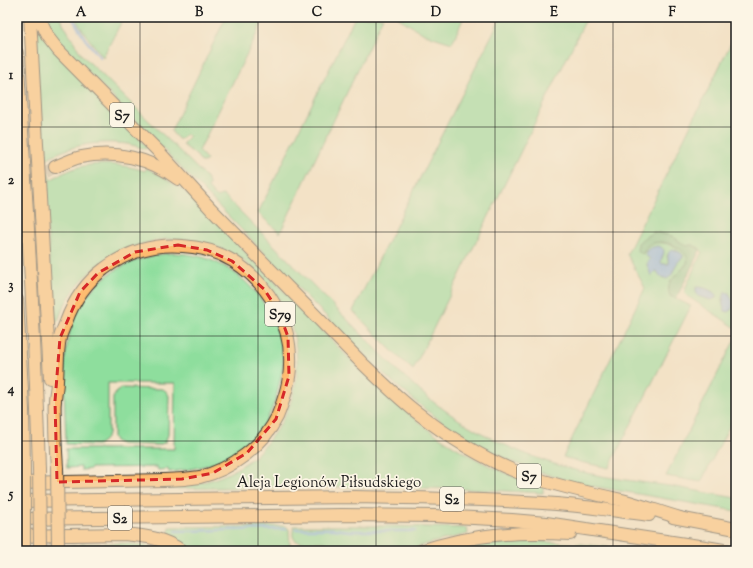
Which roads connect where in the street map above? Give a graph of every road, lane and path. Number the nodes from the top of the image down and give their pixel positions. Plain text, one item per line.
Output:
1 (30, 17) edge
2 (38, 17) edge
3 (17, 53) edge
4 (55, 167) tunnel mouth
5 (211, 209) junction
6 (17, 300) edge
7 (55, 401) junction
8 (17, 440) edge
9 (24, 469) junction
10 (17, 482) edge
11 (17, 501) edge
12 (680, 518) junction
13 (17, 519) edge
14 (736, 529) edge
15 (610, 533) junction
16 (17, 536) edge
17 (58, 548) edge
18 (24, 549) edge
19 (40, 549) edge
20 (182, 551) edge
21 (421, 551) edge
22 (729, 551) edge

1 - 7 highway
2 - 5 highway, S7
3 - 19 highway, bridge
4 - 5 highway
5 - 12 highway, S7
6 - 9 highway
7 - 10 highway, S79
7 - 17 highway, S79, bridge
8 - 9 highway
9 - 18 highway, bridge
11 - 12 highway, Aleja Legionów Piłsudskiego / S2
12 - 14 highway, Aleja Legionów Piłsudskiego / S2
13 - 15 highway, S2
15 - 21 highway
15 - 22 highway, S2
16 - 20 highway

